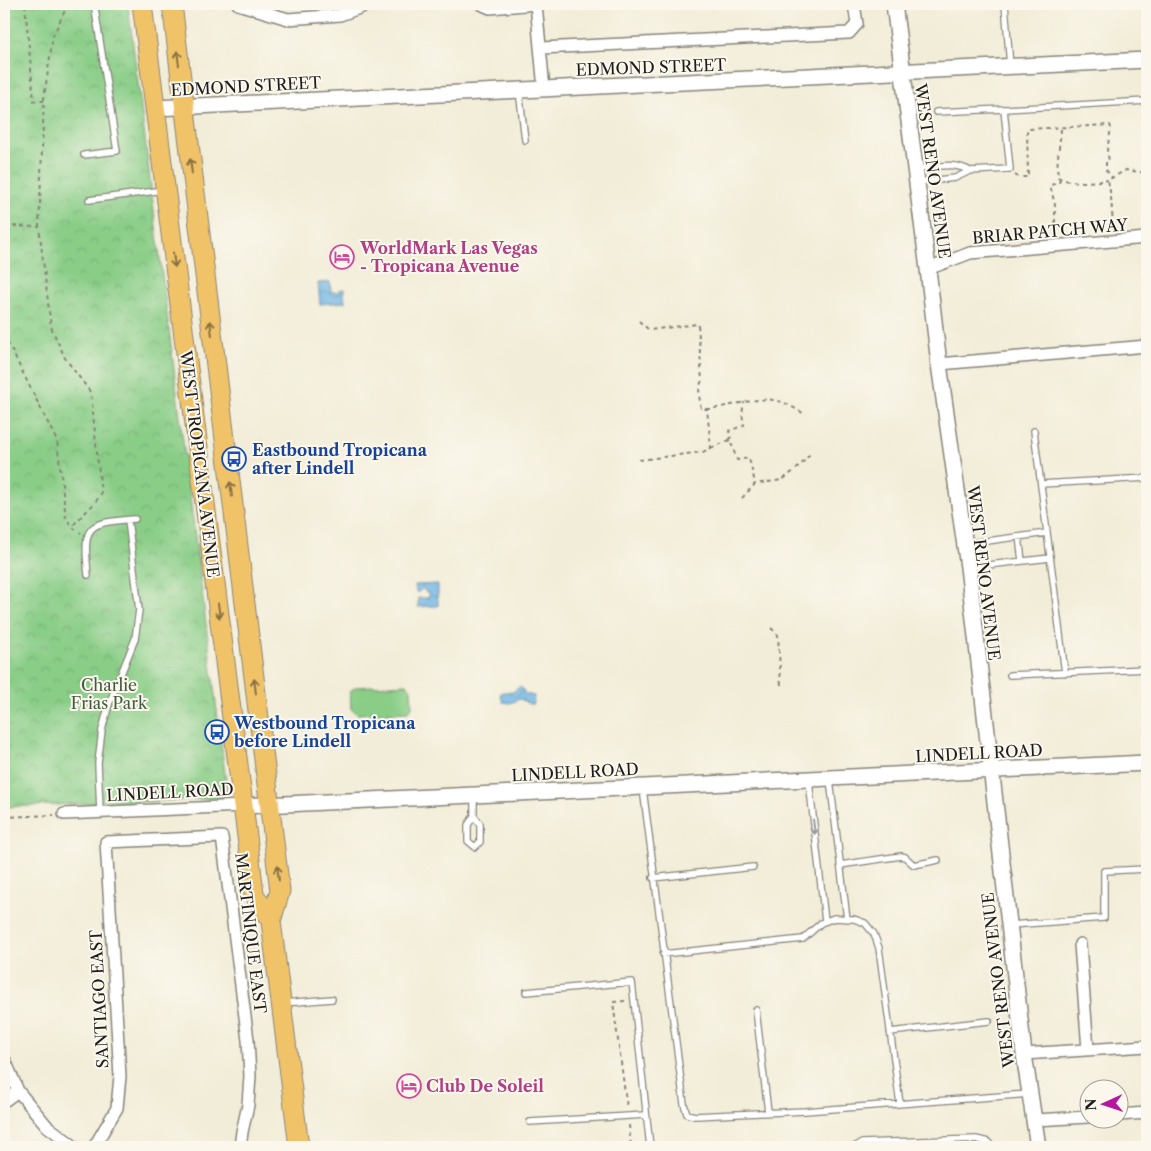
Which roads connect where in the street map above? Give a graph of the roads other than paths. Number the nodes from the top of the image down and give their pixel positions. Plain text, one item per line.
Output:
1 (142, 4) edge
2 (172, 4) edge
3 (238, 4) edge
4 (370, 4) edge
5 (481, 4) edge
6 (536, 4) edge
7 (854, 4) edge
8 (894, 4) edge
9 (1005, 4) edge
10 (96, 9) dead end
11 (541, 48) junction
12 (1147, 60) edge
13 (1010, 67) junction
14 (902, 73) junction
15 (544, 89) junction
16 (519, 90) junction
17 (1147, 101) edge
18 (184, 106) junction
19 (156, 108) junction
20 (1004, 109) junction
21 (936, 112) dead end
22 (526, 140) dead end
23 (84, 155) dead end
24 (970, 171) junction
25 (916, 176) junction
26 (166, 190) junction
27 (89, 200) dead end
28 (1147, 238) edge
29 (928, 269) junction
30 (208, 302) junction
31 (180, 305) junction
32 (1147, 346) edge
33 (939, 364) junction
34 (1034, 431) dead end
35 (1147, 478) edge
36 (1041, 484) junction
37 (135, 519) dead end
38 (128, 520) junction
39 (1047, 533) junction
40 (237, 537) junction
41 (1019, 537) junction
42 (210, 541) junction
43 (964, 544) junction
44 (1050, 558) junction
45 (240, 559) junction
46 (1022, 561) junction
47 (212, 563) junction
48 (968, 567) junction
49 (88, 574) dead end
50 (1147, 669) edge
51 (1065, 673) junction
52 (1010, 675) dead end
53 (1147, 763) edge
54 (990, 770) junction
55 (829, 778) junction
56 (808, 779) junction
57 (642, 787) junction
58 (474, 795) junction
59 (270, 804) junction
60 (243, 806) junction
61 (100, 812) junction
62 (64, 814) road end
63 (474, 816) junction
64 (106, 842) joint
65 (938, 860) dead end
66 (840, 865) junction
67 (753, 867) dead end
68 (1147, 869) edge
69 (653, 878) junction
70 (847, 919) junction
71 (270, 920) junction
72 (825, 921) junction
73 (1008, 925) junction
74 (1080, 944) dead end
75 (664, 954) junction
76 (526, 992) dead end
77 (332, 999) dead end
78 (281, 1003) junction
79 (756, 1010) dead end
80 (989, 1021) dead end
81 (890, 1032) junction
82 (1147, 1046) edge
83 (1088, 1050) junction
84 (1024, 1054) junction
85 (4, 1058) edge
86 (18, 1091) junction
87 (1030, 1094) junction
88 (4, 1101) edge
89 (900, 1104) junction
90 (768, 1112) junction
91 (1147, 1114) edge
92 (1128, 1115) edge
93 (646, 1116) junction
94 (1078, 1118) edge
95 (1035, 1120) junction
96 (530, 1122) dead end
97 (75, 1147) edge
98 (94, 1147) edge
99 (240, 1147) edge
100 (299, 1147) edge
101 (650, 1147) edge
102 (854, 1147) edge
103 (992, 1147) edge
104 (1038, 1147) edge

1 - 19 main road, WEST TROPICANA AVENUE
18 -> 2 main road, WEST TROPICANA AVENUE
3 - 4 street
5 - 6 street
6 - 11 street
7 - 11 street
8 - 14 street, WEST RENO AVENUE
9 - 13 lane
10 - 23 lane
11 - 15 street
12 - 13 street, EDMOND STREET
13 - 14 street, EDMOND STREET
14 - 15 street, EDMOND STREET
14 - 25 street, WEST RENO AVENUE
15 - 16 street, EDMOND STREET
16 - 18 street, EDMOND STREET
16 - 22 lane
17 - 20 lane
18 - 19 street, EDMOND STREET
30 -> 18 main road, WEST TROPICANA AVENUE
19 - 26 main road, WEST TROPICANA AVENUE
20 - 21 lane
20 - 24 lane
24 - 25 lane
24 - 25 lane
25 - 29 street, WEST RENO AVENUE
26 - 27 lane
26 -> 31 main road, WEST TROPICANA AVENUE
28 - 29 street, BRIAR PATCH WAY
29 - 33 street, WEST RENO AVENUE
30 - 31 main road
40 -> 30 main road, WEST TROPICANA AVENUE
31 - 42 main road, WEST TROPICANA AVENUE
32 - 33 street
33 - 43 street, WEST RENO AVENUE
34 - 36 lane
35 - 36 lane
36 - 39 lane
37 - 38 lane
38 - 49 lane
38 - 61 lane
39 - 41 lane
39 - 44 lane
40 - 42 main road
40 - 45 main road, WEST TROPICANA AVENUE
41 - 43 lane
41 - 46 lane
42 - 47 main road, WEST TROPICANA AVENUE
43 - 48 street, WEST RENO AVENUE
44 - 46 lane
44 - 51 lane
45 - 47 main road
59 -> 45 main road, WEST TROPICANA AVENUE
46 - 48 lane
47 -> 60 main road, WEST TROPICANA AVENUE
48 - 54 street, WEST RENO AVENUE
50 - 51 lane
51 - 52 lane
53 - 54 street, LINDELL ROAD
54 - 55 street, LINDELL ROAD
54 - 73 street, WEST RENO AVENUE
55 - 56 street, LINDELL ROAD
55 - 66 lane
56 - 57 street, LINDELL ROAD
56 -> 72 lane
57 - 58 street, LINDELL ROAD
57 - 69 lane
58 - 59 street, LINDELL ROAD
58 - 63 lane
59 - 60 street, LINDELL ROAD
71 -> 59 main road, WEST TROPICANA AVENUE
60 - 61 street, LINDELL ROAD
60 - 71 main road, WEST TROPICANA AVENUE
61 - 62 street, LINDELL ROAD
63 - 63 lane
64 - 98 street, SANTIAGO EAST
64 - 99 street, MARTINIQUE EAST
65 - 66 lane
66 - 70 lane
67 - 69 lane
68 - 73 lane
69 - 75 lane
70 - 72 lane
70 - 81 lane
71 - 78 main road, WEST TROPICANA AVENUE
72 - 75 lane
73 - 84 street, WEST RENO AVENUE
74 - 83 street
75 - 90 lane
76 - 93 lane
77 - 78 lane
78 - 100 main road, WEST TROPICANA AVENUE
79 - 90 lane
80 - 81 lane
81 - 89 lane
82 - 83 street
83 - 84 street
84 - 87 street, WEST RENO AVENUE
85 - 86 street
86 - 88 street
86 - 97 street
87 - 89 lane
87 - 95 street, WEST RENO AVENUE
89 - 90 lane
91 - 92 street
93 - 96 lane
93 - 101 lane
94 - 95 street
95 - 104 street, WEST RENO AVENUE
102 - 103 lane

